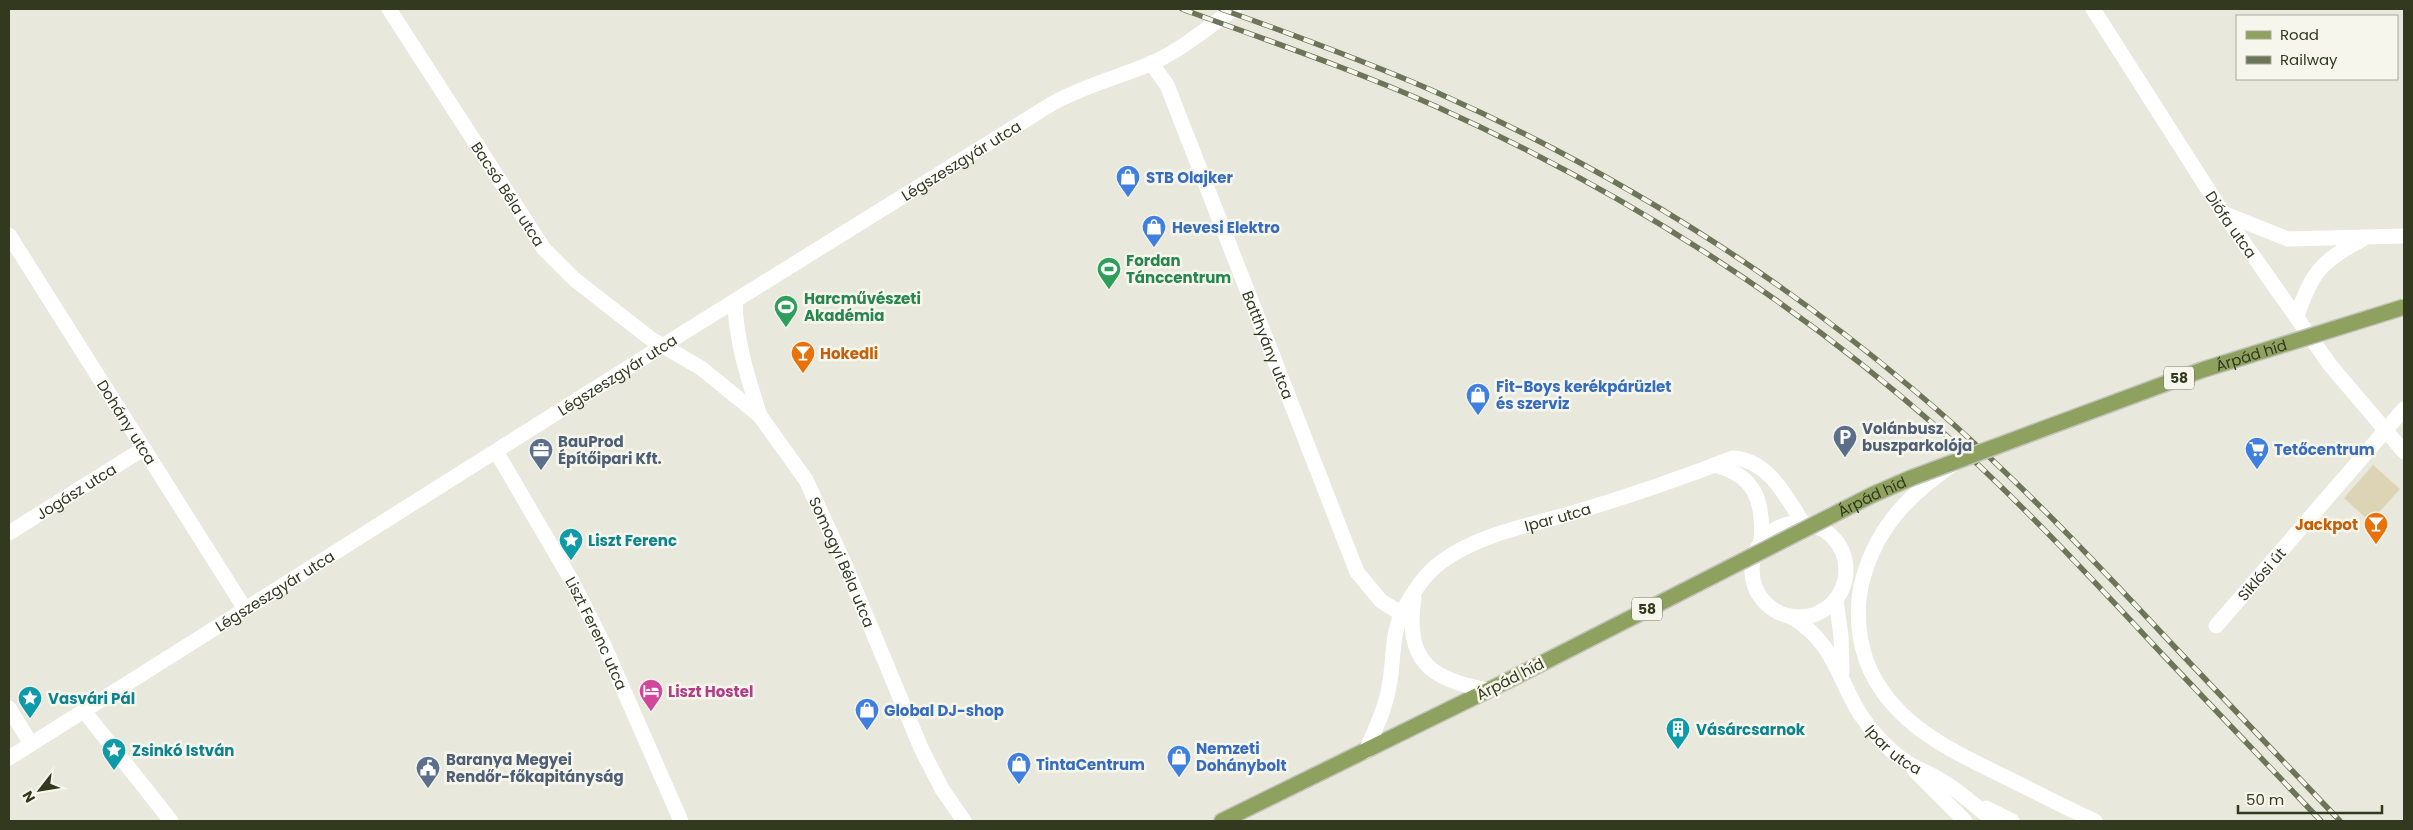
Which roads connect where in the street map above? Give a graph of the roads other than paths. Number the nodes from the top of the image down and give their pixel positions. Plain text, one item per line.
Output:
1 (389, 9) edge
2 (1234, 9) edge
3 (2093, 9) edge
4 (1151, 63) junction
5 (2224, 213) junction
6 (9, 236) edge
7 (2404, 236) edge
8 (2366, 237) junction
9 (735, 302) junction
10 (2404, 307) edge
11 (2297, 316) junction
12 (663, 346) junction
13 (2404, 409) edge
14 (760, 416) junction
15 (2385, 430) junction
16 (2404, 444) edge
17 (142, 449) junction
18 (497, 452) junction
19 (2404, 452) edge
20 (1958, 462) junction
21 (1714, 465) junction
22 (1803, 523) junction
23 (9, 533) edge
24 (1761, 542) junction
25 (1415, 591) junction
26 (1836, 600) junction
27 (245, 609) junction
28 (1402, 614) junction
29 (1790, 616) junction
30 (2216, 626) dead end
31 (1842, 675) junction
32 (1488, 690) junction
33 (9, 708) edge
34 (84, 711) junction
35 (31, 744) junction
36 (1366, 751) junction
37 (9, 758) edge
38 (1906, 762) junction
39 (1971, 801) junction
40 (171, 821) edge
41 (680, 821) edge
42 (964, 821) edge
43 (1222, 821) edge
44 (1965, 821) edge
45 (1993, 821) edge
46 (2012, 821) edge
47 (2095, 821) edge

1 - 12 street, Bacsó Béla utca
2 - 4 street, Légszeszgyár utca
3 - 5 street, Diófa utca
4 - 9 street, Légszeszgyár utca
4 - 28 street, Batthyány utca
5 - 8 street
5 - 11 street, Diófa utca
6 - 17 street, Dohány utca
7 - 8 street
8 - 11 street
9 - 12 street, Légszeszgyár utca
9 - 14 street
10 - 20 main road, Árpád híd / 58, bridge
11 - 15 street, Diófa utca
12 - 14 street, Somogyi Béla utca
12 - 18 street, Légszeszgyár utca
13 - 15 street, Siklósi út
14 - 42 street, Somogyi Béla utca
15 - 16 street
15 - 19 street
15 - 30 street, Siklósi út
17 - 23 street, Jogász utca
17 - 27 street, Dohány utca
18 - 27 street, Légszeszgyár utca
18 - 41 street, Liszt Ferenc utca
20 - 32 main road, Árpád híd / 58, bridge
20 - 47 street
21 - 22 street, Ipar utca
21 - 24 street, Ipar utca
21 - 25 street, Ipar utca
22 - 24 street
22 - 26 street
24 - 29 street, Ipar utca
25 - 28 street, Ipar utca
25 - 32 street
26 - 29 street, Ipar utca
26 - 31 street, Ipar utca
27 - 34 street, Légszeszgyár utca
28 - 36 street, Ipar utca
29 - 31 street, Ipar utca
31 - 38 street, Ipar utca
32 - 36 main road, Árpád híd / 58
33 - 35 street
34 - 35 street, Légszeszgyár utca
34 - 40 street
35 - 37 street, Légszeszgyár utca
36 - 43 main road, 58
38 - 39 street, Ipar utca
38 - 44 street
39 - 45 street, Ipar utca
39 - 46 street, Ipar utca

